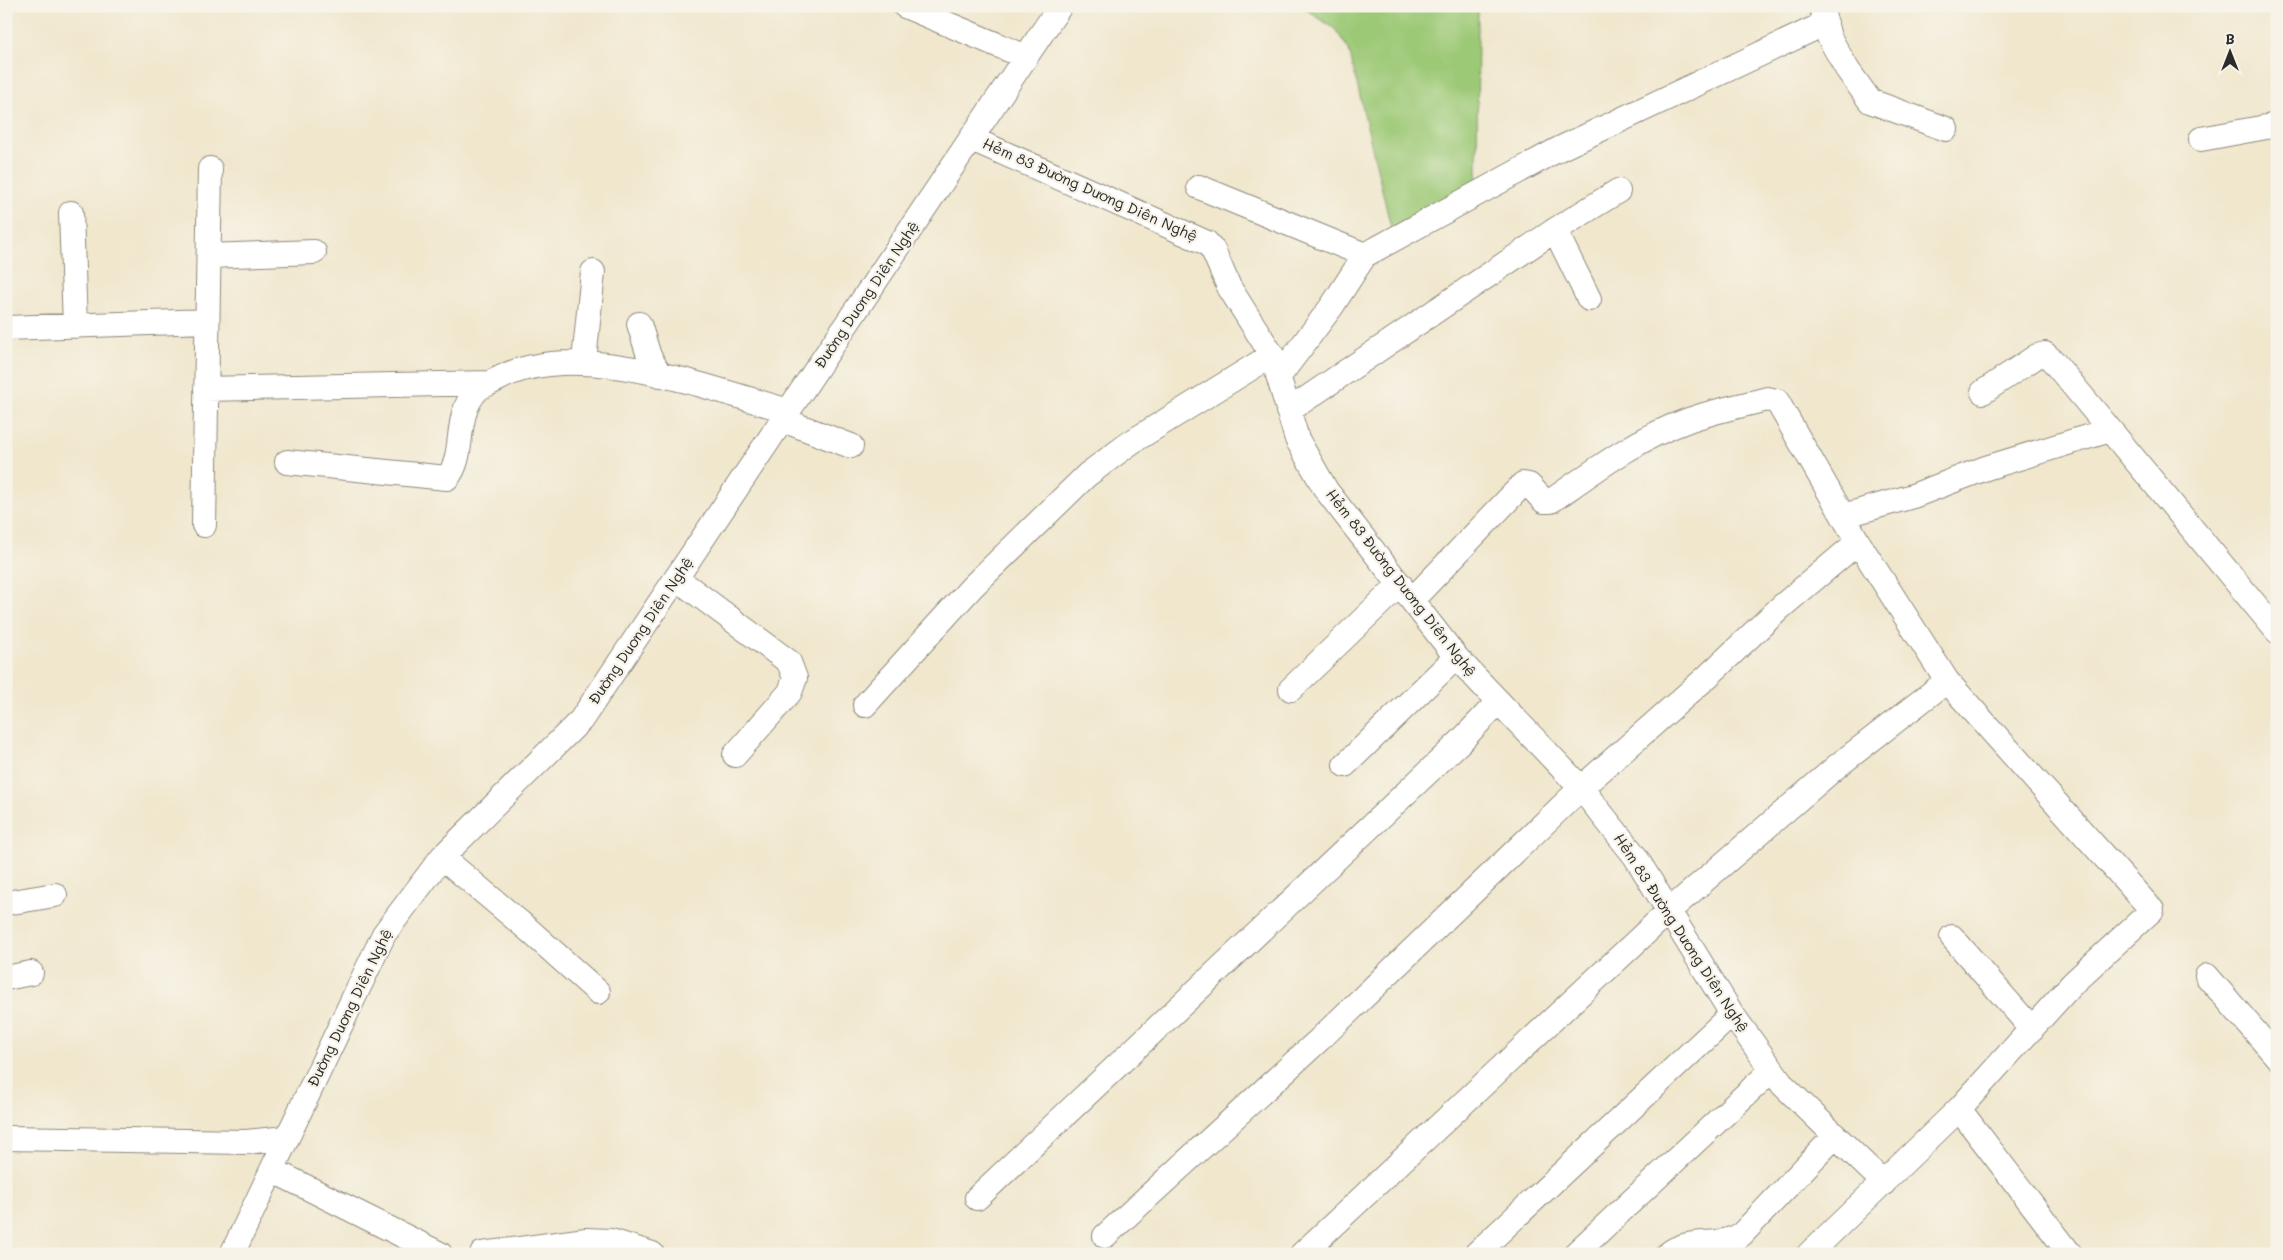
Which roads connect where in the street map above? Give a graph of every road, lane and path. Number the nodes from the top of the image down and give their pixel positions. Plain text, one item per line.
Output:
1 (905, 6) edge
2 (1054, 8) edge
3 (1823, 14) edge
4 (1026, 58) junction
5 (2277, 125) edge
6 (1946, 129) dead end
7 (972, 138) junction
8 (2201, 138) dead end
9 (210, 169) dead end
10 (1199, 187) dead end
11 (1618, 191) dead end
12 (71, 213) dead end
13 (1555, 230) junction
14 (314, 252) dead end
15 (1365, 255) junction
16 (209, 256) junction
17 (593, 272) dead end
18 (1589, 299) dead end
19 (207, 321) junction
20 (638, 324) dead end
21 (75, 326) junction
22 (6, 328) edge
23 (584, 361) junction
24 (1276, 365) junction
25 (660, 375) junction
26 (490, 383) junction
27 (206, 389) junction
28 (1983, 392) dead end
29 (1288, 411) junction
30 (786, 415) junction
31 (2110, 430) junction
32 (850, 446) dead end
33 (287, 462) dead end
34 (1843, 516) junction
35 (204, 525) dead end
36 (1858, 542) junction
37 (676, 578) junction
38 (1406, 592) junction
39 (2277, 631) edge
40 (1456, 657) junction
41 (1947, 681) junction
42 (1291, 689) dead end
43 (1498, 702) junction
44 (865, 705) dead end
45 (735, 755) dead end
46 (1345, 765) dead end
47 (1581, 788) junction
48 (442, 856) junction
49 (55, 895) dead end
50 (6, 903) edge
51 (1670, 910) junction
52 (1952, 937) dead end
53 (31, 973) dead end
54 (2207, 976) dead end
55 (6, 978) edge
56 (598, 992) dead end
57 (1732, 1014) junction
58 (2032, 1029) junction
59 (2277, 1057) edge
60 (1772, 1070) junction
61 (1959, 1109) junction
62 (1835, 1136) junction
63 (6, 1138) edge
64 (286, 1138) junction
65 (272, 1170) junction
66 (1884, 1183) junction
67 (977, 1198) dead end
68 (1105, 1236) dead end
69 (232, 1254) edge
70 (440, 1254) edge
71 (482, 1254) edge
72 (652, 1254) edge
73 (1302, 1254) edge
74 (1476, 1254) edge
75 (1575, 1254) edge
76 (1668, 1254) edge
77 (1809, 1254) edge
78 (2070, 1254) edge

1 - 4 street
2 - 4 street, Đường Duơng Diên Nghệ
3 - 6 street
3 - 15 street
4 - 7 street, Đường Duơng Diên Nghệ
5 - 8 street
7 - 24 street, Hẻm 83 Đường Dương Diên Nghệ
7 - 30 street, Đường Duơng Diên Nghệ
9 - 16 street
10 - 15 street
11 - 13 street
12 - 21 street
13 - 18 street
13 - 29 street
14 - 16 street
15 - 24 street
16 - 19 street
17 - 23 street
19 - 21 street
19 - 27 street
20 - 25 street
21 - 22 street
23 - 25 street
23 - 26 street
24 - 29 street, Hẻm 83 Đường Dương Diên Nghệ
24 - 44 street
25 - 30 street
26 - 27 street
26 - 33 street
27 - 35 street
28 - 31 street
29 - 38 street, Hẻm 83 Đường Dương Diên Nghệ
30 - 32 street
30 - 37 street, Đường Duơng Diên Nghệ
31 - 34 street
31 - 39 street
34 - 36 street
34 - 38 street
36 - 41 street
36 - 47 street
37 - 45 street
37 - 48 street, Đường Duơng Diên Nghệ
38 - 40 street, Hẻm 83 Đường Dương Diên Nghệ
38 - 42 street
40 - 43 street, Hẻm 83 Đường Dương Diên Nghệ
40 - 46 street
41 - 51 street
41 - 58 street
43 - 47 street, Hẻm 83 Đường Dương Diên Nghệ
43 - 67 street
47 - 51 street, Hẻm 83 Đường Dương Diên Nghệ
47 - 68 street
48 - 56 street
48 - 64 street, Đường Duơng Diên Nghệ
49 - 50 street
51 - 57 street, Hẻm 83 Đường Dương Diên Nghệ
51 - 73 street
52 - 58 street
53 - 55 street
54 - 59 street
57 - 60 street, Hẻm 83 Đường Dương Diên Nghệ
57 - 74 street
58 - 61 street
60 - 62 street, Hẻm 83 Đường Dương Diên Nghệ
60 - 75 street
61 - 66 street
61 - 78 street
62 - 66 street, Hẻm 83 Đường Dương Diên Nghệ
62 - 76 street
63 - 64 street
64 - 65 street, Đường Duơng Diên Nghệ
65 - 69 street, Đường Duơng Diên Nghệ
65 - 70 street
66 - 77 street
71 - 72 street

